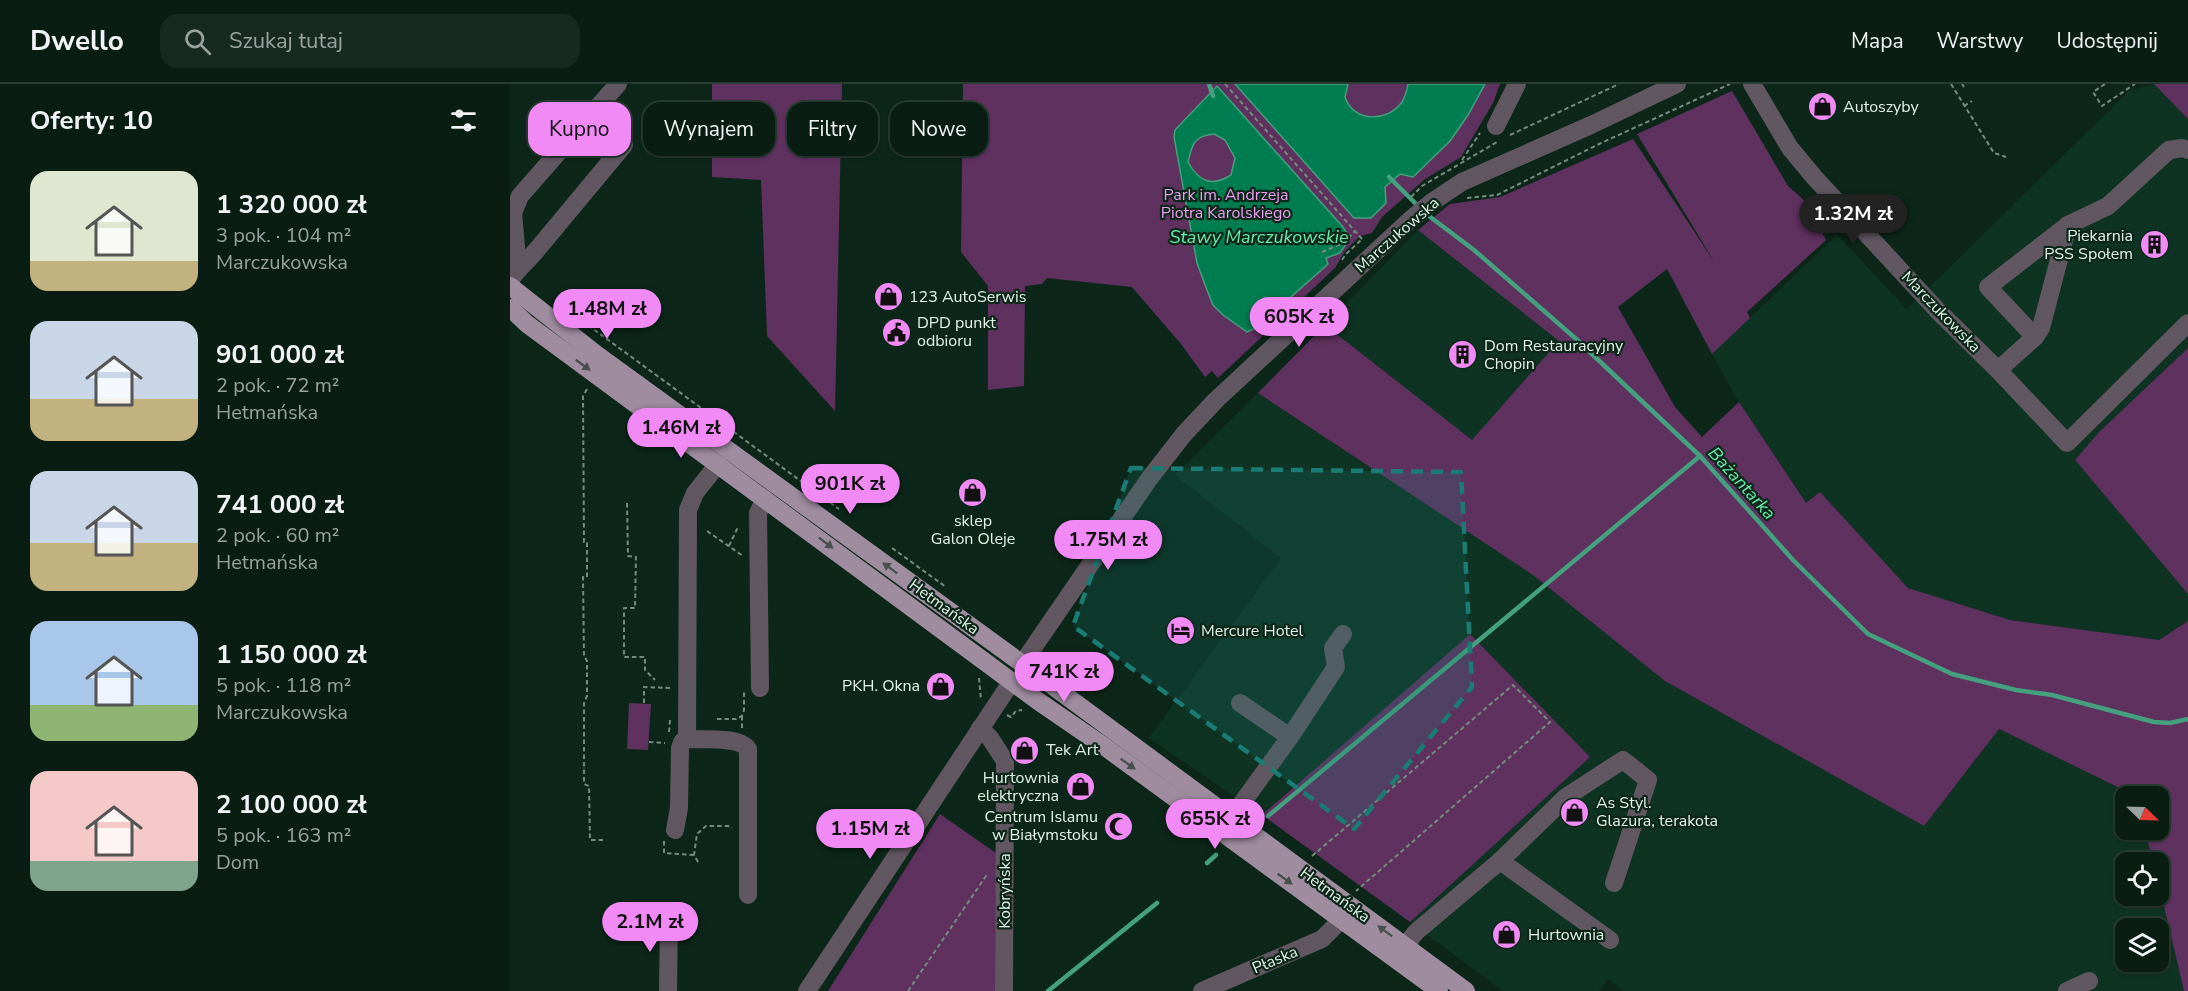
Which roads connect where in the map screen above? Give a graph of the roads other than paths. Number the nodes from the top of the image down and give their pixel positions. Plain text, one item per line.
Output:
1 (618, 84) edge
2 (1517, 84) edge
3 (1677, 84) edge
4 (1752, 84) edge
5 (1502, 134) road end
6 (2188, 150) edge
7 (615, 156) edge
8 (2068, 225) junction
9 (513, 279) edge
10 (510, 308) edge
11 (533, 317) junction
12 (2188, 323) edge
13 (2035, 337) junction
14 (1998, 370) junction
15 (718, 464) junction
16 (765, 499) junction
17 (959, 619) junction
18 (1343, 634) dead end
19 (948, 635) junction
20 (1023, 664) junction
21 (1012, 681) junction
22 (752, 687) road end
23 (1240, 703) dead end
24 (1088, 712) junction
25 (1076, 727) junction
26 (980, 728) junction
27 (1290, 737) junction
28 (687, 739) junction
29 (1231, 818) junction
30 (675, 830) dead end
31 (1500, 861) junction
32 (1614, 883) dead end
33 (748, 896) dead end
34 (1344, 911) junction
35 (669, 915) dead end
36 (1610, 940) dead end
37 (1405, 946) junction
38 (2089, 981) dead end
39 (668, 991) edge
40 (807, 991) edge
41 (1004, 991) edge
42 (1202, 991) edge
43 (1438, 991) edge
44 (1466, 991) edge
45 (2067, 991) edge

1 - 9 street
2 - 5 street
3 - 20 street, Marczukowska
4 - 14 street, Marczukowska
6 - 8 street
7 - 9 street
8 - 13 street
8 - 13 street
9 - 11 main road, Hetmańska
10 - 11 main road, Hetmańska
11 -> 15 main road, Hetmańska
17 -> 11 main road, Hetmańska
12 - 14 street, Marczukowska
13 - 14 street
15 - 16 main road, Hetmańska
15 - 28 street
16 -> 19 main road, Hetmańska
16 - 22 street
17 - 19 main road
17 - 20 main road, Hetmańska
18 - 27 street
19 - 21 main road, Hetmańska
20 - 21 main road
20 - 24 main road, Hetmańska
21 - 25 main road, Hetmańska
21 - 26 street
23 - 27 street
24 - 25 main road
24 - 29 main road, Hetmańska
25 -> 34 main road, Hetmańska
26 - 40 street
26 - 41 street, Kobryńska
27 - 29 street
28 - 30 street
28 - 33 street
29 - 34 main road, Hetmańska
31 - 32 street
31 - 36 street
31 - 37 street
37 -> 34 main road, Hetmańska
34 - 42 street, Płaska
34 - 43 main road, Hetmańska
35 - 39 street
37 - 44 main road, Hetmańska
38 - 45 street

